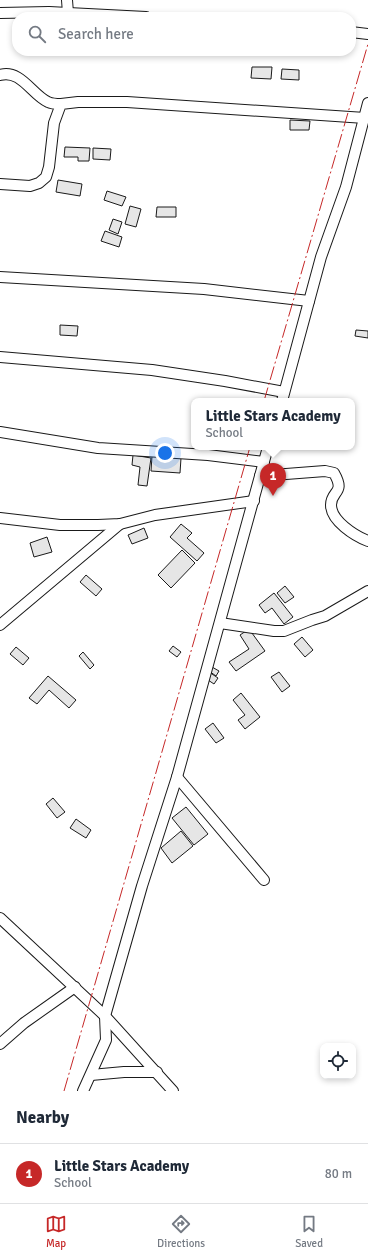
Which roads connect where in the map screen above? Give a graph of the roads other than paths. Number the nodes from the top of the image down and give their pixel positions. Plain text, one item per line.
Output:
1 (67, 0) edge
2 (68, 12) edge
3 (0, 13) edge
4 (12, 13) edge
5 (356, 33) edge
6 (368, 34) edge
7 (0, 75) edge
8 (368, 103) edge
9 (61, 104) junction
10 (365, 118) junction
11 (0, 184) edge
12 (0, 277) edge
13 (309, 301) junction
14 (0, 357) edge
15 (283, 397) edge
16 (0, 432) edge
17 (267, 450) edge
18 (264, 462) junction
19 (260, 476) junction
20 (254, 501) junction
21 (0, 518) edge
22 (120, 524) junction
23 (368, 541) edge
24 (368, 591) edge
25 (220, 623) junction
26 (0, 625) edge
27 (177, 777) junction
28 (264, 880) dead end
29 (0, 918) edge
30 (75, 987) junction
31 (105, 1016) junction
32 (0, 1044) edge
33 (157, 1072) junction
34 (91, 1075) junction
35 (83, 1091) edge
36 (173, 1091) edge

1 - 2 street
3 - 4 street
5 - 6 street
7 - 9 street
8 - 10 street
9 - 10 street
9 - 11 street
10 - 13 street
12 - 13 street
13 - 15 street
14 - 15 street
16 - 18 street
17 - 18 street
18 - 19 street
19 - 20 street
19 - 23 street
20 - 22 street
20 - 25 street
21 - 22 street
22 - 26 street
24 - 25 street
25 - 27 street
27 - 28 street
27 - 31 street
29 - 30 street
30 - 31 street
30 - 32 street
31 - 33 street
31 - 34 street
33 - 34 street
33 - 36 street
34 - 35 street

